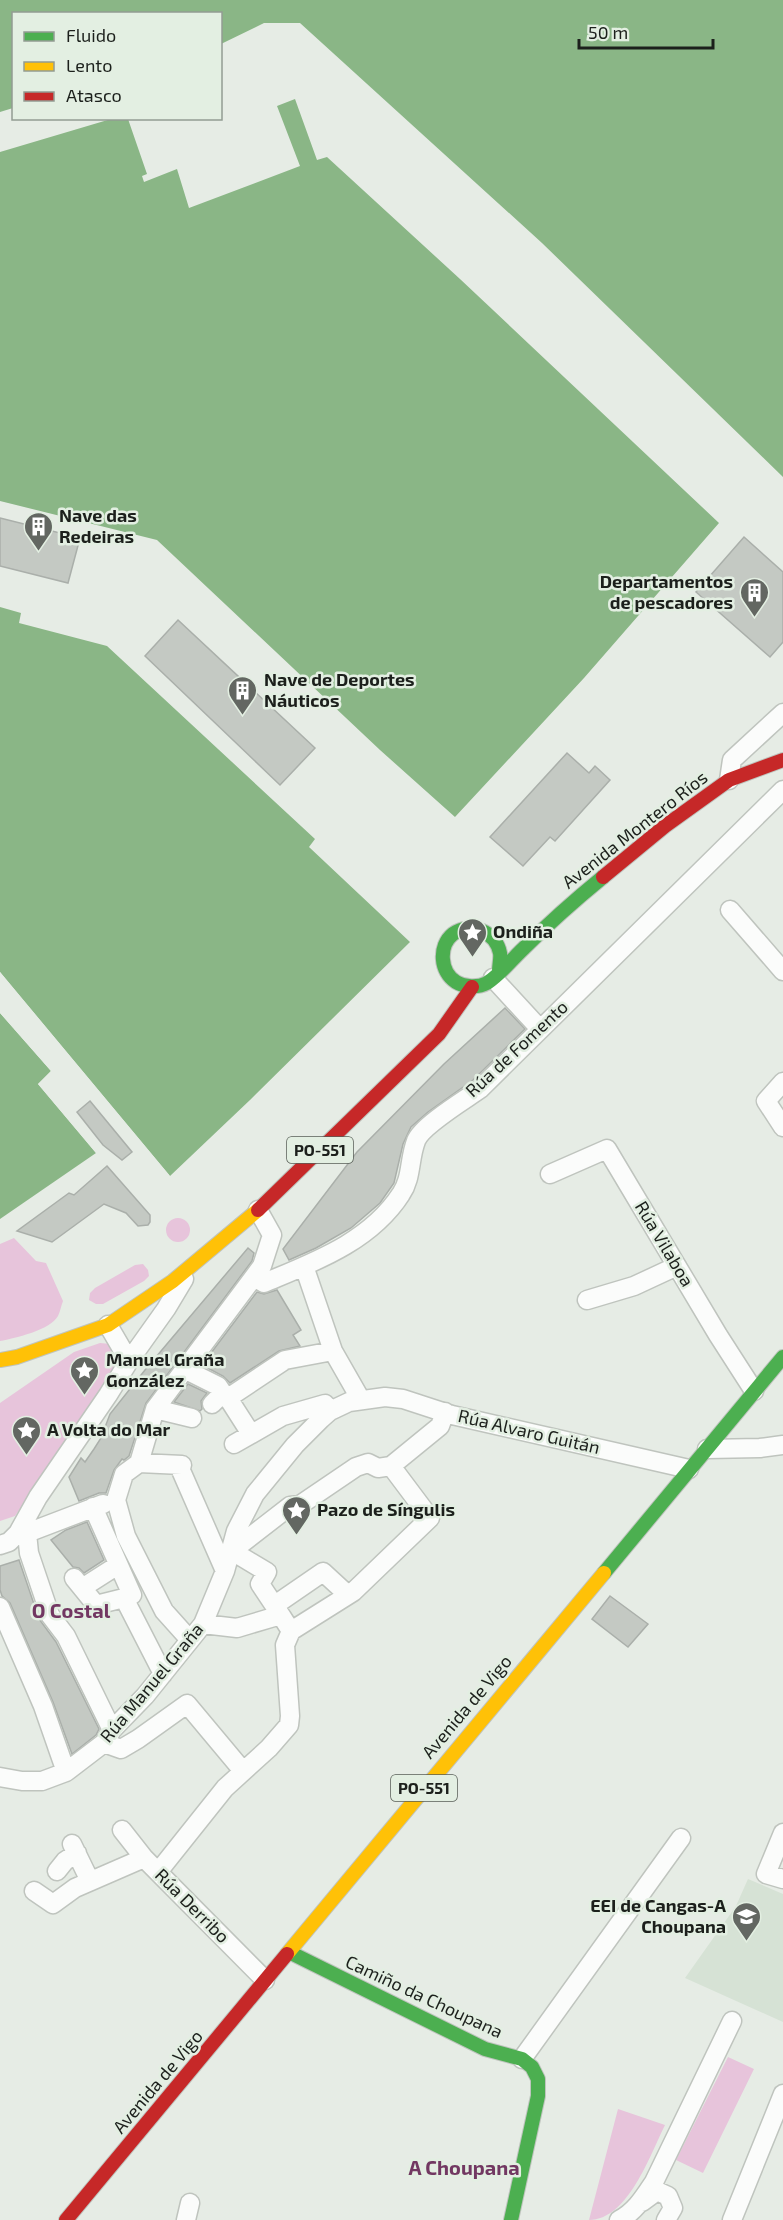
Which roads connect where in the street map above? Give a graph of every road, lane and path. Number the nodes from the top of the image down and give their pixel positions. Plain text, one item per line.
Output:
1 (783, 713) edge
2 (783, 760) edge
3 (729, 780) junction
4 (783, 790) edge
5 (563, 909) junction
6 (730, 910) dead end
7 (494, 937) junction
8 (445, 969) junction
9 (783, 971) edge
10 (496, 974) junction
11 (441, 987) dead end
12 (472, 987) junction
13 (434, 1017) dead end
14 (540, 1029) junction
15 (425, 1045) junction
16 (783, 1082) edge
17 (783, 1127) edge
18 (550, 1174) dead end
19 (258, 1210) junction
20 (304, 1266) junction
21 (677, 1266) junction
22 (191, 1267) junction
23 (254, 1277) junction
24 (587, 1300) dead end
25 (108, 1325) junction
26 (333, 1351) junction
27 (783, 1357) edge
28 (0, 1360) edge
29 (129, 1361) junction
30 (184, 1369) junction
31 (754, 1391) junction
32 (222, 1400) junction
33 (365, 1400) junction
34 (155, 1409) junction
35 (330, 1411) junction
36 (445, 1412) junction
37 (192, 1419) dead end
38 (251, 1434) junction
39 (234, 1444) dead end
40 (783, 1445) edge
41 (707, 1449) junction
42 (139, 1463) junction
43 (391, 1466) junction
44 (689, 1469) junction
45 (116, 1500) junction
46 (93, 1507) junction
47 (26, 1528) junction
48 (0, 1545) edge
49 (232, 1551) junction
50 (118, 1565) junction
51 (225, 1571) junction
52 (155, 1593) junction
53 (348, 1595) junction
54 (125, 1600) junction
55 (0, 1607) edge
56 (283, 1618) junction
57 (203, 1624) junction
58 (190, 1640) junction
59 (163, 1674) junction
60 (108, 1736) junction
61 (243, 1771) junction
62 (66, 1772) junction
63 (0, 1777) edge
64 (123, 1830) dead end
65 (783, 1833) edge
66 (681, 1838) dead end
67 (144, 1858) junction
68 (57, 1871) dead end
69 (158, 1872) junction
70 (783, 1880) edge
71 (90, 1881) junction
72 (34, 1892) dead end
73 (289, 1952) junction
74 (265, 1980) junction
75 (732, 2021) dead end
76 (522, 2059) junction
77 (783, 2094) edge
78 (640, 2203) junction
79 (66, 2220) edge
80 (511, 2220) edge
81 (619, 2220) edge
82 (666, 2220) edge
83 (732, 2220) edge

1 - 3 street
2 - 3 main road, Avenida Montero Ríos
3 - 5 main road, Avenida Montero Ríos
4 - 14 street, Rúa de Fomento
5 - 7 main road
5 - 10 main road
6 - 9 street
7 - 8 main road
7 - 10 main road
8 - 11 main road
8 - 12 main road
10 - 12 main road
10 - 14 street
12 - 15 main road, PO-551
13 - 15 main road, PO-551
14 - 20 street, Rúa de Fomento
15 - 19 main road, PO-551
16 - 17 street
18 - 21 street, Rúa Vilaboa
19 - 22 main road, PO-551
19 - 23 street
20 - 23 street, Rúa de Fomento
20 - 26 street
21 - 24 street
21 - 31 street, Rúa Vilaboa
22 - 25 main road, PO-551
22 - 29 street
23 - 30 street
25 - 28 main road, PO-551
25 - 29 street
26 - 32 street
26 - 33 street
27 - 31 main road, Avenida de Vigo / PO-551
29 - 47 street
30 - 32 street
30 - 34 street
31 - 41 main road, Avenida de Vigo / PO-551
32 - 38 street
33 - 35 street, Rúa Alvaro Guitán
33 - 36 street, Rúa Alvaro Guitán
34 - 37 street
34 - 42 street
35 - 38 street
35 - 49 street, Rúa Manuel Graña
36 - 43 street
36 - 44 street, Rúa Alvaro Guitán
38 - 39 street
40 - 41 street
41 - 44 main road, Avenida de Vigo / PO-551
42 - 45 street
42 - 51 street
43 - 49 street
43 - 53 street
44 - 73 main road, Avenida de Vigo / PO-551
45 - 46 street
45 - 52 street
46 - 47 street
46 - 50 street
47 - 48 street
47 - 60 street
49 - 51 street, Rúa Manuel Graña
49 - 56 street
50 - 54 street
50 - 54 street
51 - 57 street, Rúa Manuel Graña
52 - 54 street
52 - 58 street
53 - 56 street
53 - 56 street
54 - 59 street
55 - 62 street
56 - 57 street
56 - 61 street
57 - 58 street, Rúa Manuel Graña
58 - 59 street, Rúa Manuel Graña
59 - 60 street, Rúa Manuel Graña
60 - 61 street
60 - 62 street, Rúa Manuel Graña
61 - 69 street
62 - 63 street, Rúa Manuel Graña
64 - 67 street, Rúa Derribo
65 - 70 street
66 - 76 street
67 - 69 street, Rúa Derribo
67 - 71 street
68 - 71 street
69 - 74 street, Rúa Derribo
71 - 72 street
73 - 74 main road, Avenida de Vigo / PO-551
73 - 76 main road, Camiño da Choupana
74 - 79 main road, Avenida de Vigo / PO-551
75 - 78 street
76 - 80 main road
77 - 83 street
78 - 81 street
78 - 82 street

